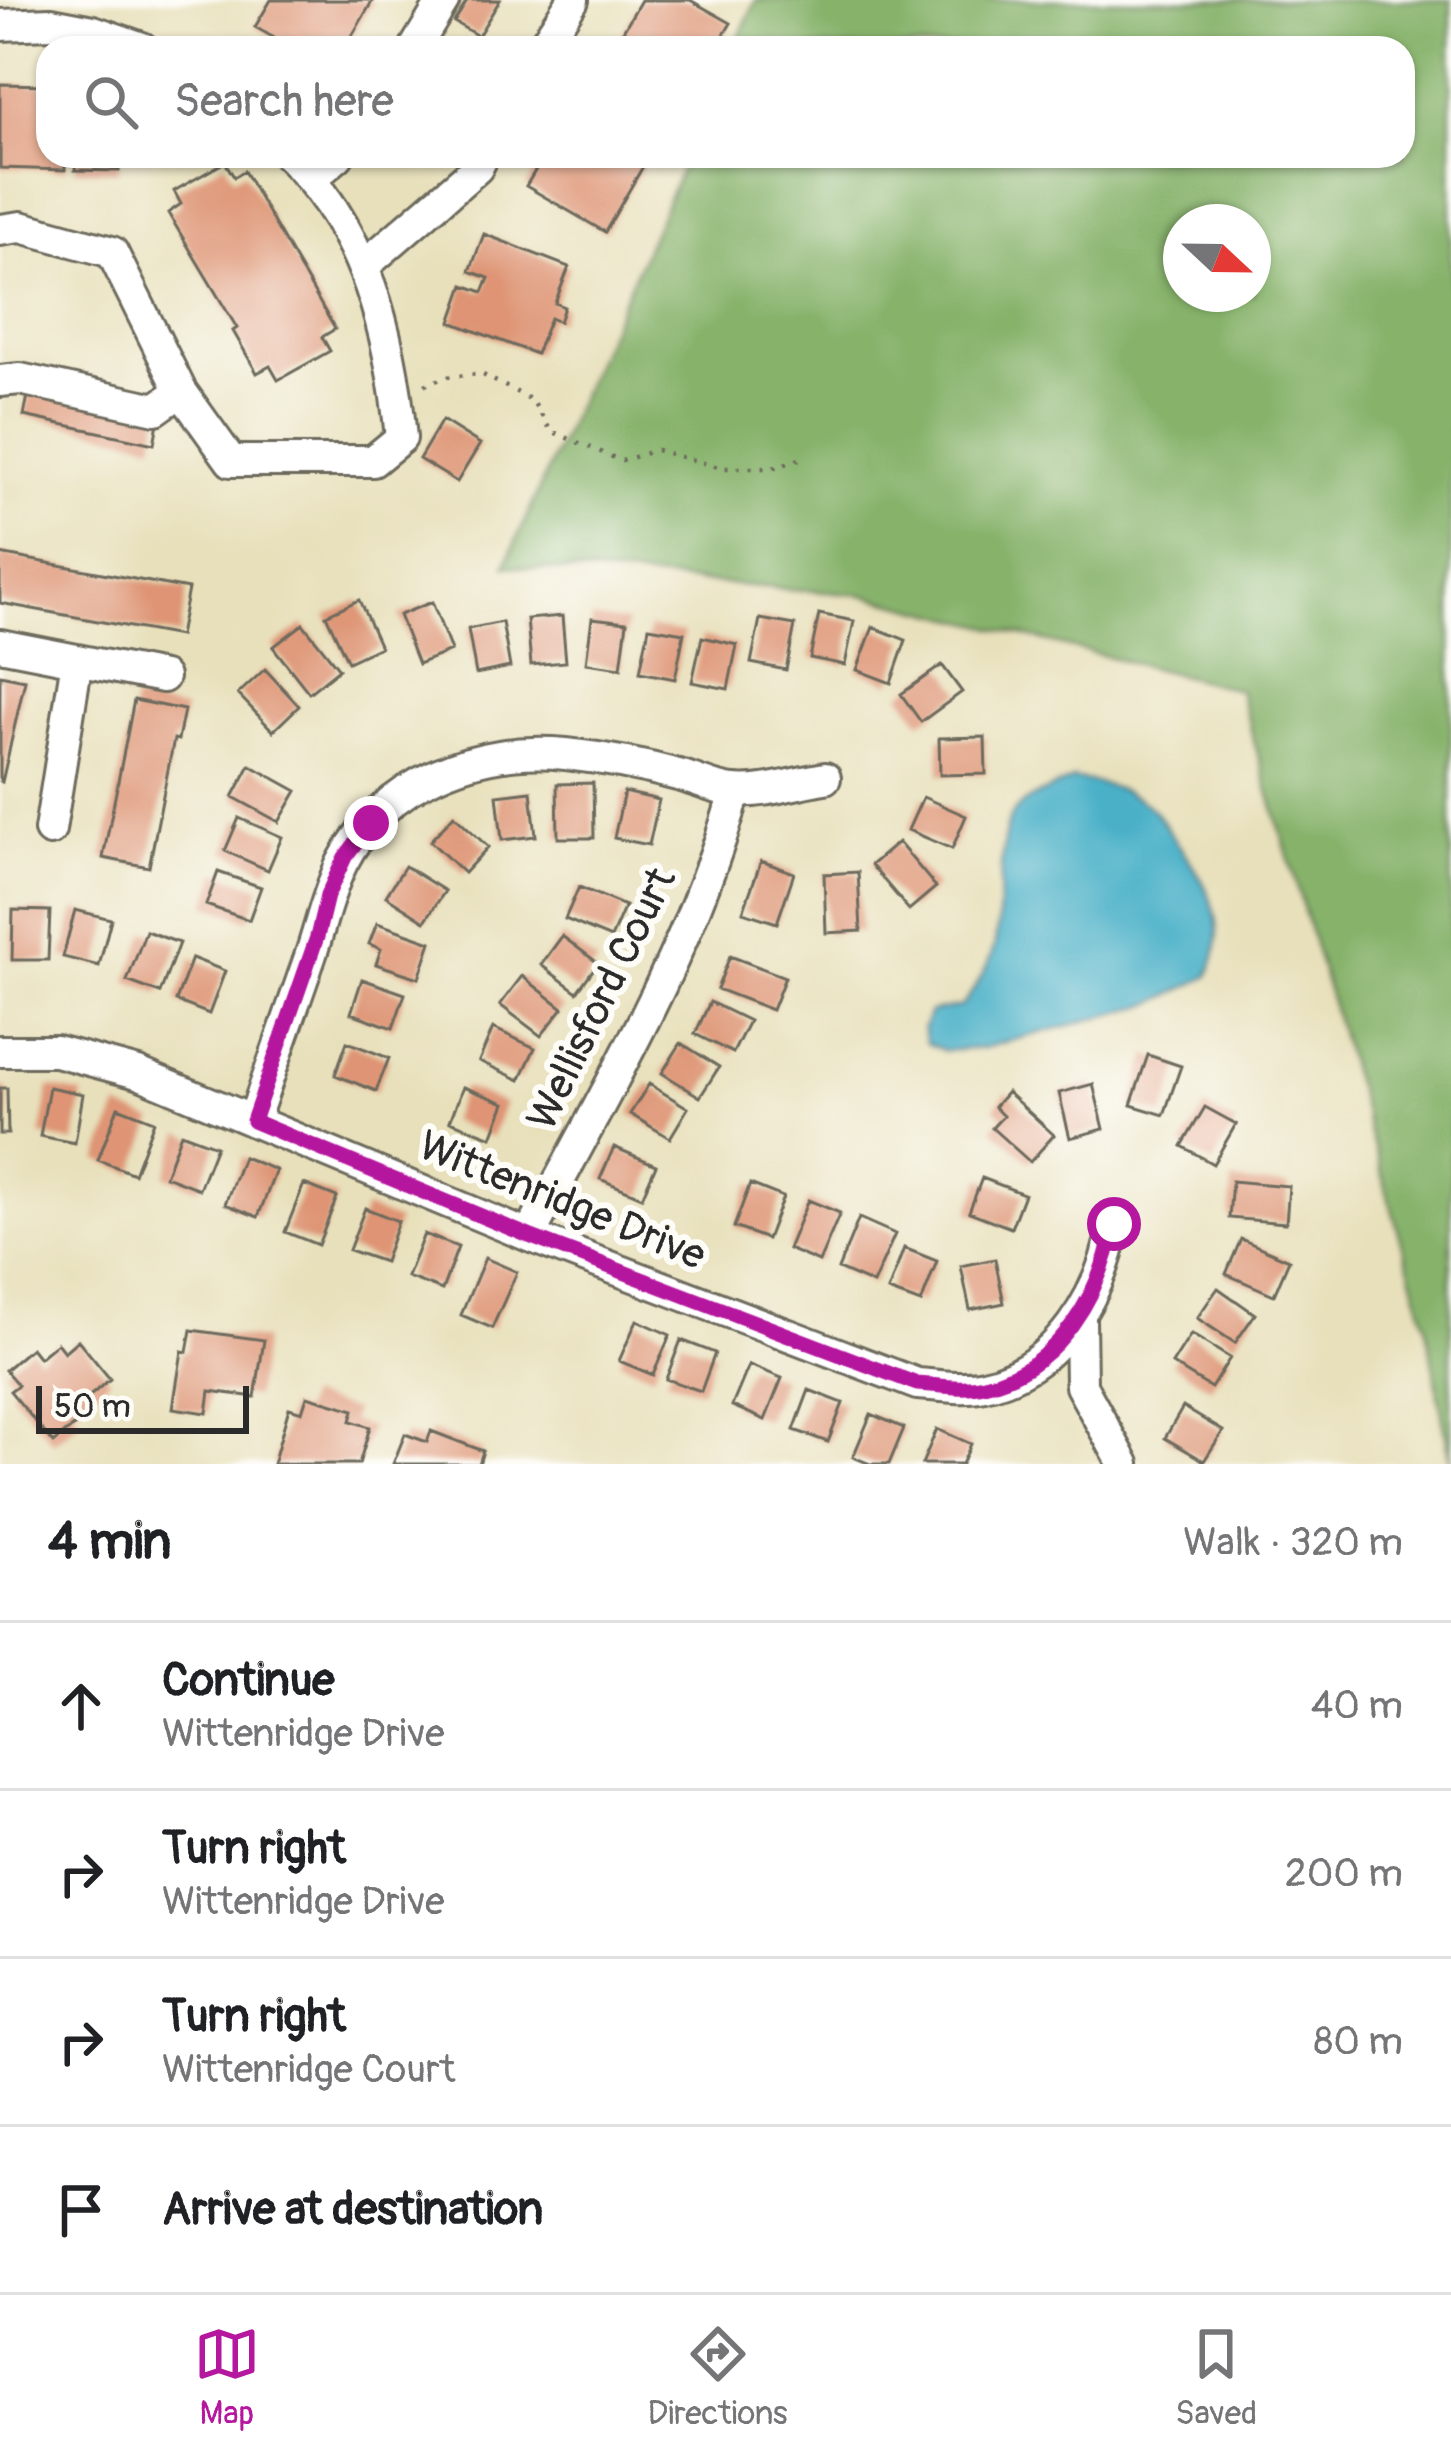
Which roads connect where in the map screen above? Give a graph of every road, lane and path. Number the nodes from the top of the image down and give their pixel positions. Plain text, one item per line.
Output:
1 (444, 0) edge
2 (573, 0) edge
3 (52, 11) edge
4 (0, 25) edge
5 (107, 36) edge
6 (422, 36) edge
7 (550, 36) edge
8 (302, 168) edge
9 (324, 168) edge
10 (477, 168) edge
11 (312, 178) junction
12 (0, 230) edge
13 (364, 266) junction
14 (0, 381) edge
15 (181, 391) junction
16 (397, 395) junction
17 (806, 457) dead end
18 (0, 645) edge
19 (77, 660) junction
20 (163, 677) dead end
21 (825, 778) dead end
22 (735, 792) junction
23 (50, 830) dead end
24 (0, 1051) edge
25 (253, 1121) junction
26 (1114, 1224) dead end
27 (529, 1236) junction
28 (1080, 1319) junction
29 (1124, 1464) edge

1 - 6 street
2 - 7 street
3 - 4 street
3 - 5 street
8 - 11 street
9 - 11 street
10 - 13 street
11 - 13 street
12 - 15 street
13 - 16 street
14 - 15 street
15 - 16 street
16 - 17 path
18 - 19 street
19 - 20 street
19 - 23 street
21 - 22 street
22 - 25 street
22 - 27 street, Wellisford Court
24 - 25 street, Wittenridge Drive
25 - 27 street, Wittenridge Drive
26 - 28 street, Wittenridge Drive
27 - 28 street, Wittenridge Drive
28 - 29 street, Wittenridge Drive

